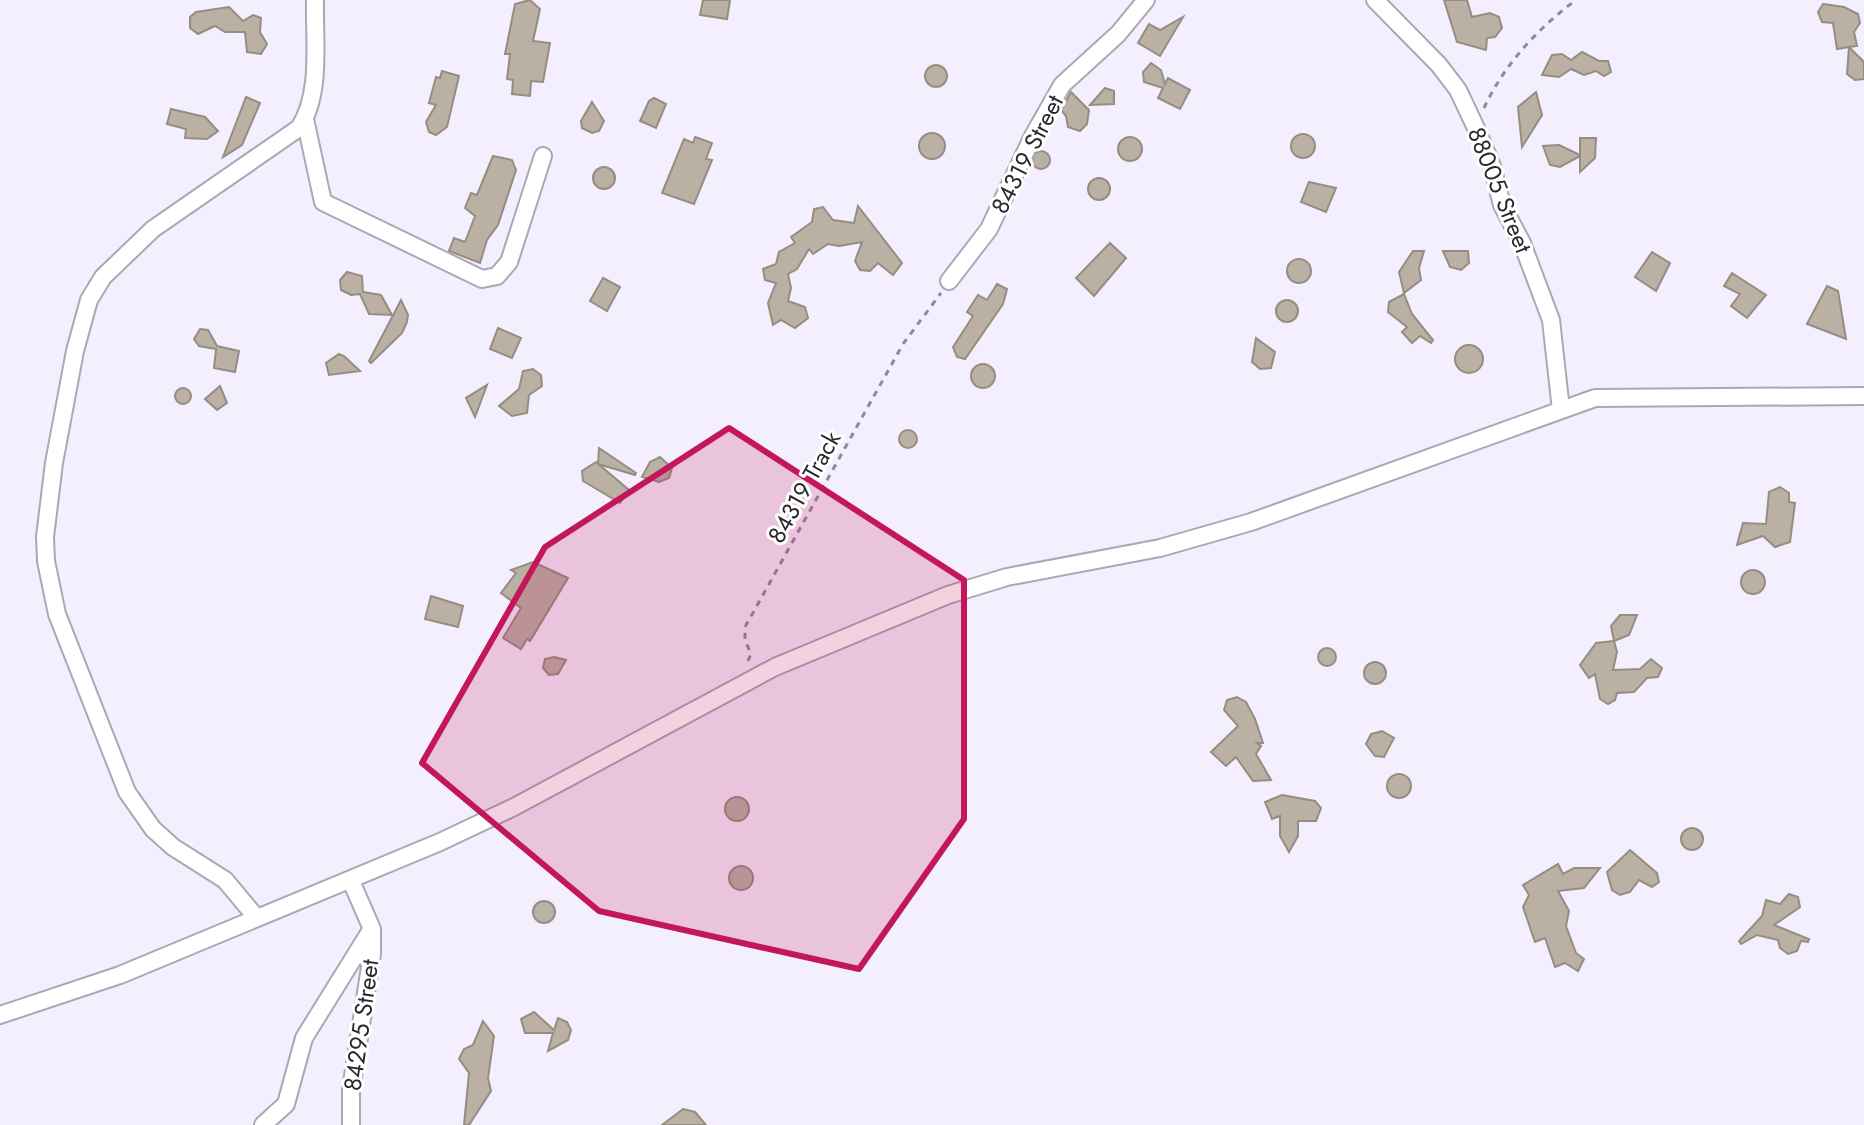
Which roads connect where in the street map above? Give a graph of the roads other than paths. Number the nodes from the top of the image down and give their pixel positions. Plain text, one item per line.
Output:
1 (315, 0) edge
2 (1146, 0) edge
3 (1375, 0) edge
4 (305, 119) junction
5 (543, 156) dead end
6 (949, 281) road end
7 (1864, 396) edge
8 (1561, 410) junction
9 (351, 881) junction
10 (256, 917) junction
11 (372, 929) junction
12 (0, 1015) edge
13 (263, 1125) edge
14 (351, 1125) edge

1 - 4 street
2 - 6 street, 84319 Street
3 - 8 street, 88005 Street
4 - 5 street
4 - 10 street
7 - 8 street
8 - 9 street
9 - 10 street
9 - 11 street, 84295 Street
10 - 12 street
11 - 13 street
11 - 14 street, 84295 Street

